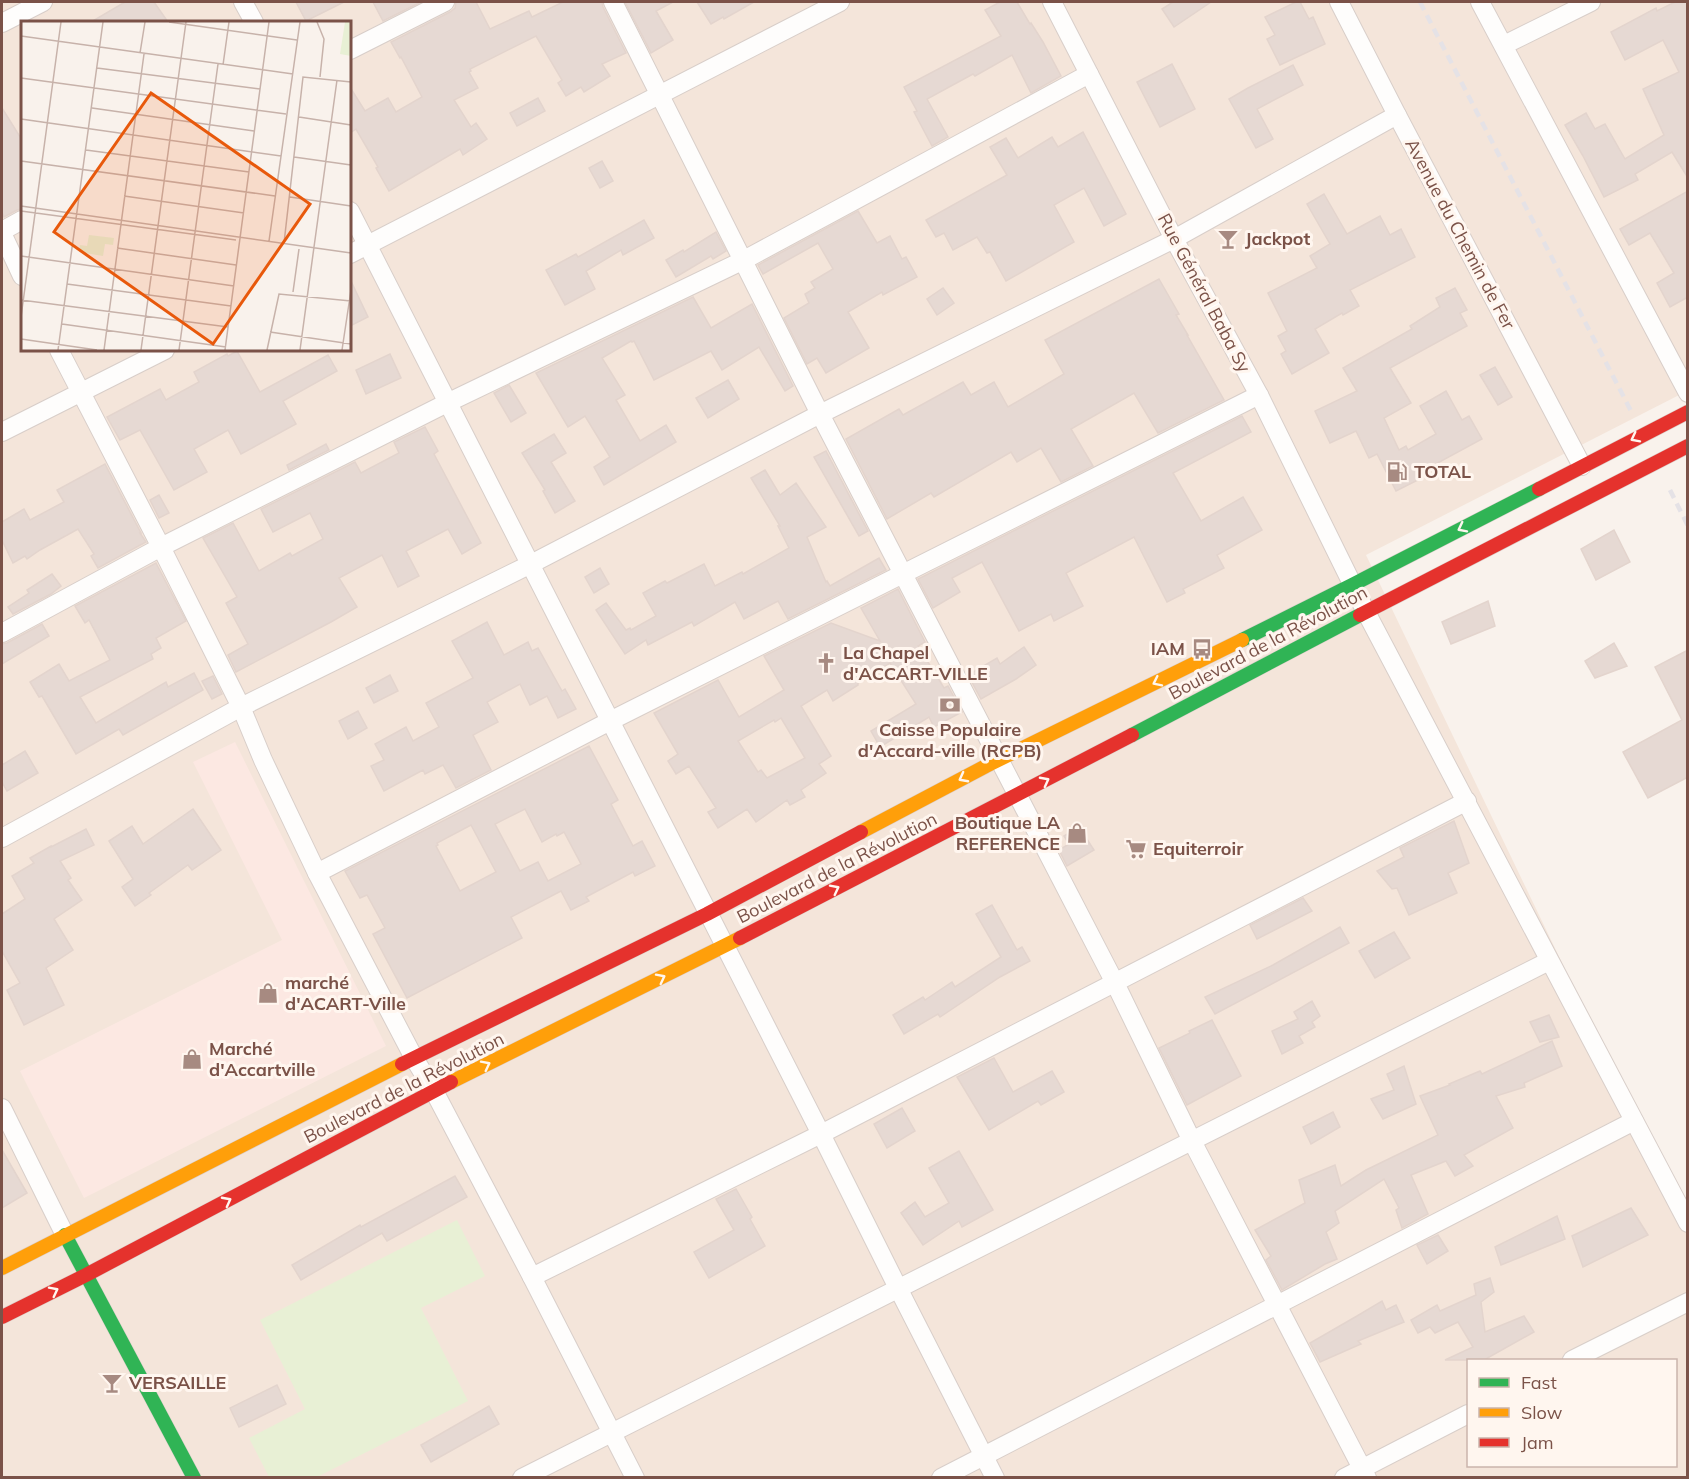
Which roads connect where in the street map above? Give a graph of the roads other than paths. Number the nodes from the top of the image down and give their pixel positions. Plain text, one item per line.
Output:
1 (43, 2) edge
2 (243, 2) edge
3 (445, 2) edge
4 (613, 2) edge
5 (840, 2) edge
6 (1052, 2) edge
7 (1339, 2) edge
8 (1480, 2) edge
9 (1591, 2) edge
10 (253, 21) edge
11 (2, 23) edge
12 (1504, 45) junction
13 (351, 49) edge
14 (1089, 74) junction
15 (661, 94) junction
16 (1397, 115) junction
17 (351, 213) edge
18 (21, 221) edge
19 (2, 232) edge
20 (1174, 238) junction
21 (367, 245) junction
22 (351, 253) edge
23 (744, 260) junction
24 (21, 274) edge
25 (59, 351) edge
26 (163, 351) edge
27 (80, 393) junction
28 (1688, 393) edge
29 (1259, 395) junction
30 (447, 403) junction
31 (1688, 412) edge
32 (820, 414) junction
33 (2, 432) edge
34 (1688, 446) edge
35 (1582, 466) junction
36 (161, 547) junction
37 (529, 565) junction
38 (903, 573) junction
39 (1352, 585) junction
40 (1366, 612) junction
41 (2, 633) edge
42 (241, 707) junction
43 (610, 721) junction
44 (1000, 759) junction
45 (1018, 795) junction
46 (1467, 801) junction
47 (2, 838) edge
48 (316, 873) junction
49 (707, 914) junction
50 (724, 946) junction
51 (1549, 961) junction
52 (1115, 983) junction
53 (414, 1058) junction
54 (434, 1091) junction
55 (2, 1108) edge
56 (1634, 1121) junction
57 (821, 1134) junction
58 (1192, 1141) junction
59 (1688, 1223) edge
60 (65, 1235) junction
61 (2, 1268) edge
62 (86, 1275) junction
63 (532, 1277) junction
64 (898, 1288) junction
65 (1688, 1302) edge
66 (1277, 1305) junction
67 (2, 1317) edge
68 (1574, 1359) edge
69 (1467, 1415) edge
70 (612, 1432) junction
71 (984, 1456) junction
72 (1365, 1473) edge
73 (194, 1478) edge
74 (522, 1478) edge
75 (636, 1478) edge
76 (941, 1478) edge
77 (995, 1478) edge
78 (1344, 1478) edge

1 - 11 street
2 - 10 street
3 - 13 street
4 - 15 street
5 - 15 street
6 - 14 street, Rue Général Baba Sy
7 - 16 street, Avenue du Chemin de Fer
8 - 12 street
9 - 12 street
12 - 28 street
14 - 20 street, Rue Général Baba Sy
14 - 23 street
15 - 21 street
15 - 23 street
16 - 20 street
16 - 35 street, Avenue du Chemin de Fer
17 - 21 street
18 - 19 street
19 - 24 street
20 - 29 street, Rue Général Baba Sy
20 - 32 street
21 - 22 street
21 - 30 street
23 - 30 street
23 - 32 street
25 - 27 street
26 - 27 street
27 - 33 street
27 - 36 street
29 - 38 street
29 - 39 street, Rue Général Baba Sy
30 - 36 street
30 - 37 street
31 -> 35 main road, Boulevard de la Révolution
32 - 37 street
32 - 38 street
34 - 40 main road, Boulevard de la Révolution
35 -> 39 main road, Boulevard de la Révolution
36 - 41 street
36 - 42 street
37 - 42 street
37 - 43 street
38 - 43 street
38 - 44 street
39 - 40 street, Rue Général Baba Sy
39 -> 44 main road, Boulevard de la Révolution
45 -> 40 main road, Boulevard de la Révolution
40 - 46 street, Rue Général Baba Sy
42 - 47 street
42 - 48 street
43 - 48 street
43 - 49 street
44 - 45 street
44 -> 49 main road, Boulevard de la Révolution
50 -> 45 main road, Boulevard de la Révolution
45 - 52 street
46 - 51 street, Rue Général Baba Sy
46 - 52 street
48 - 53 street
49 - 50 street
49 - 53 main road, Boulevard de la Révolution
54 -> 50 main road, Boulevard de la Révolution
50 - 57 street
51 - 56 street, Rue Général Baba Sy
51 - 58 street
52 - 57 street
52 - 58 street
53 - 54 street
53 - 60 main road, Boulevard de la Révolution
62 -> 54 main road, Boulevard de la Révolution
54 - 63 street
55 - 60 street
56 - 59 street, Rue Général Baba Sy
56 - 66 street
57 - 63 street
57 - 64 street
58 - 64 street
58 - 66 street
60 - 61 main road, Boulevard de la Révolution
60 - 62 main road
67 -> 62 main road, Boulevard de la Révolution
62 - 73 main road
63 - 70 street
64 - 70 street
64 - 71 street
65 - 68 street
66 - 71 street
66 - 72 street
69 - 72 street
70 - 74 street
70 - 75 street
71 - 76 street
71 - 77 street
72 - 78 street

